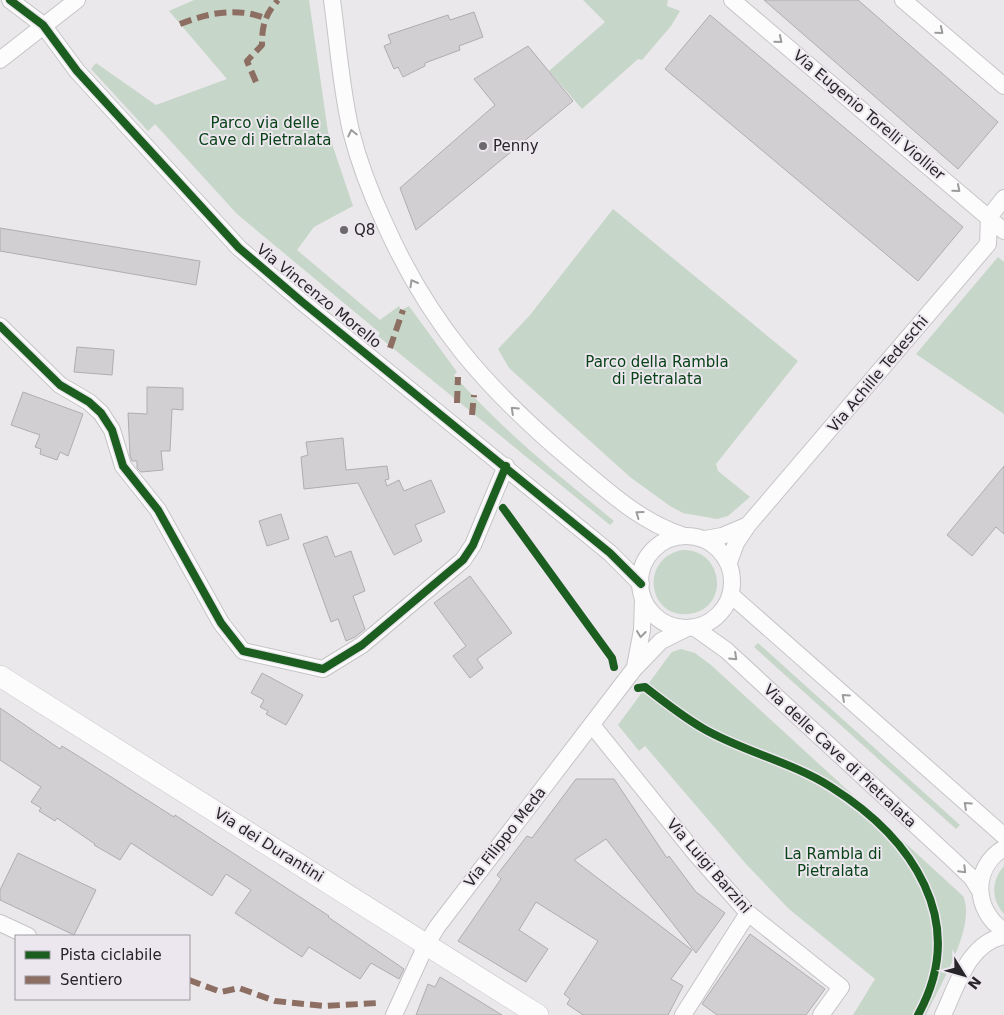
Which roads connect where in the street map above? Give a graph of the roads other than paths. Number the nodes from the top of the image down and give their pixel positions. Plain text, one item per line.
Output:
1 (10, 0) edge
2 (77, 0) edge
3 (332, 0) edge
4 (903, 0) edge
5 (741, 3) edge
6 (43, 25) junction
7 (0, 60) edge
8 (1004, 86) edge
9 (1004, 198) edge
10 (989, 217) junction
11 (1004, 231) edge
12 (0, 326) edge
13 (506, 466) junction
14 (748, 525) junction
15 (682, 535) junction
16 (705, 539) junction
17 (729, 562) junction
18 (642, 591) junction
19 (731, 595) junction
20 (691, 628) junction
21 (634, 669) junction
22 (0, 676) edge
23 (592, 725) junction
24 (1004, 836) edge
25 (1004, 848) edge
26 (980, 891) junction
27 (748, 912) junction
28 (0, 923) edge
29 (1004, 931) edge
30 (26, 935) edge
31 (1004, 936) edge
32 (426, 945) junction
33 (394, 1015) edge
34 (538, 1015) edge
35 (683, 1015) edge
36 (822, 1015) edge
37 (943, 1015) edge

1 - 6 street, Via Vincenzo Morello
2 - 6 street
15 -> 3 street
4 -> 8 street
5 -> 10 street, Via Eugenio Torelli Viollier
6 - 7 street
6 - 13 street, Via Vincenzo Morello
9 - 10 street
10 - 11 street, Via Eugenio Torelli Viollier
10 - 14 street, Via Achille Tedeschi
12 - 13 street
13 - 18 street, Via Vincenzo Morello
14 - 16 street, Via Achille Tedeschi
14 - 17 street, Via Achille Tedeschi
15 - 16 street
15 - 18 street
16 - 17 street
17 - 19 street
18 - 20 street
18 -> 21 street, Via Filippo Meda
19 - 20 street
24 -> 19 street
20 - 21 street, Via Filippo Meda
20 -> 26 street, Via delle Cave di Pietralata
21 - 23 street, Via Filippo Meda
22 - 32 street, Via dei Durantini
23 - 27 street, Via Luigi Barzini
23 - 32 street, Via Filippo Meda
25 - 26 street
26 - 29 street
27 - 35 street
27 - 36 street, Via Luigi Barzini
28 - 30 street
31 - 37 street
32 - 33 street, Via Filippo Meda
32 - 34 street, Via dei Durantini

